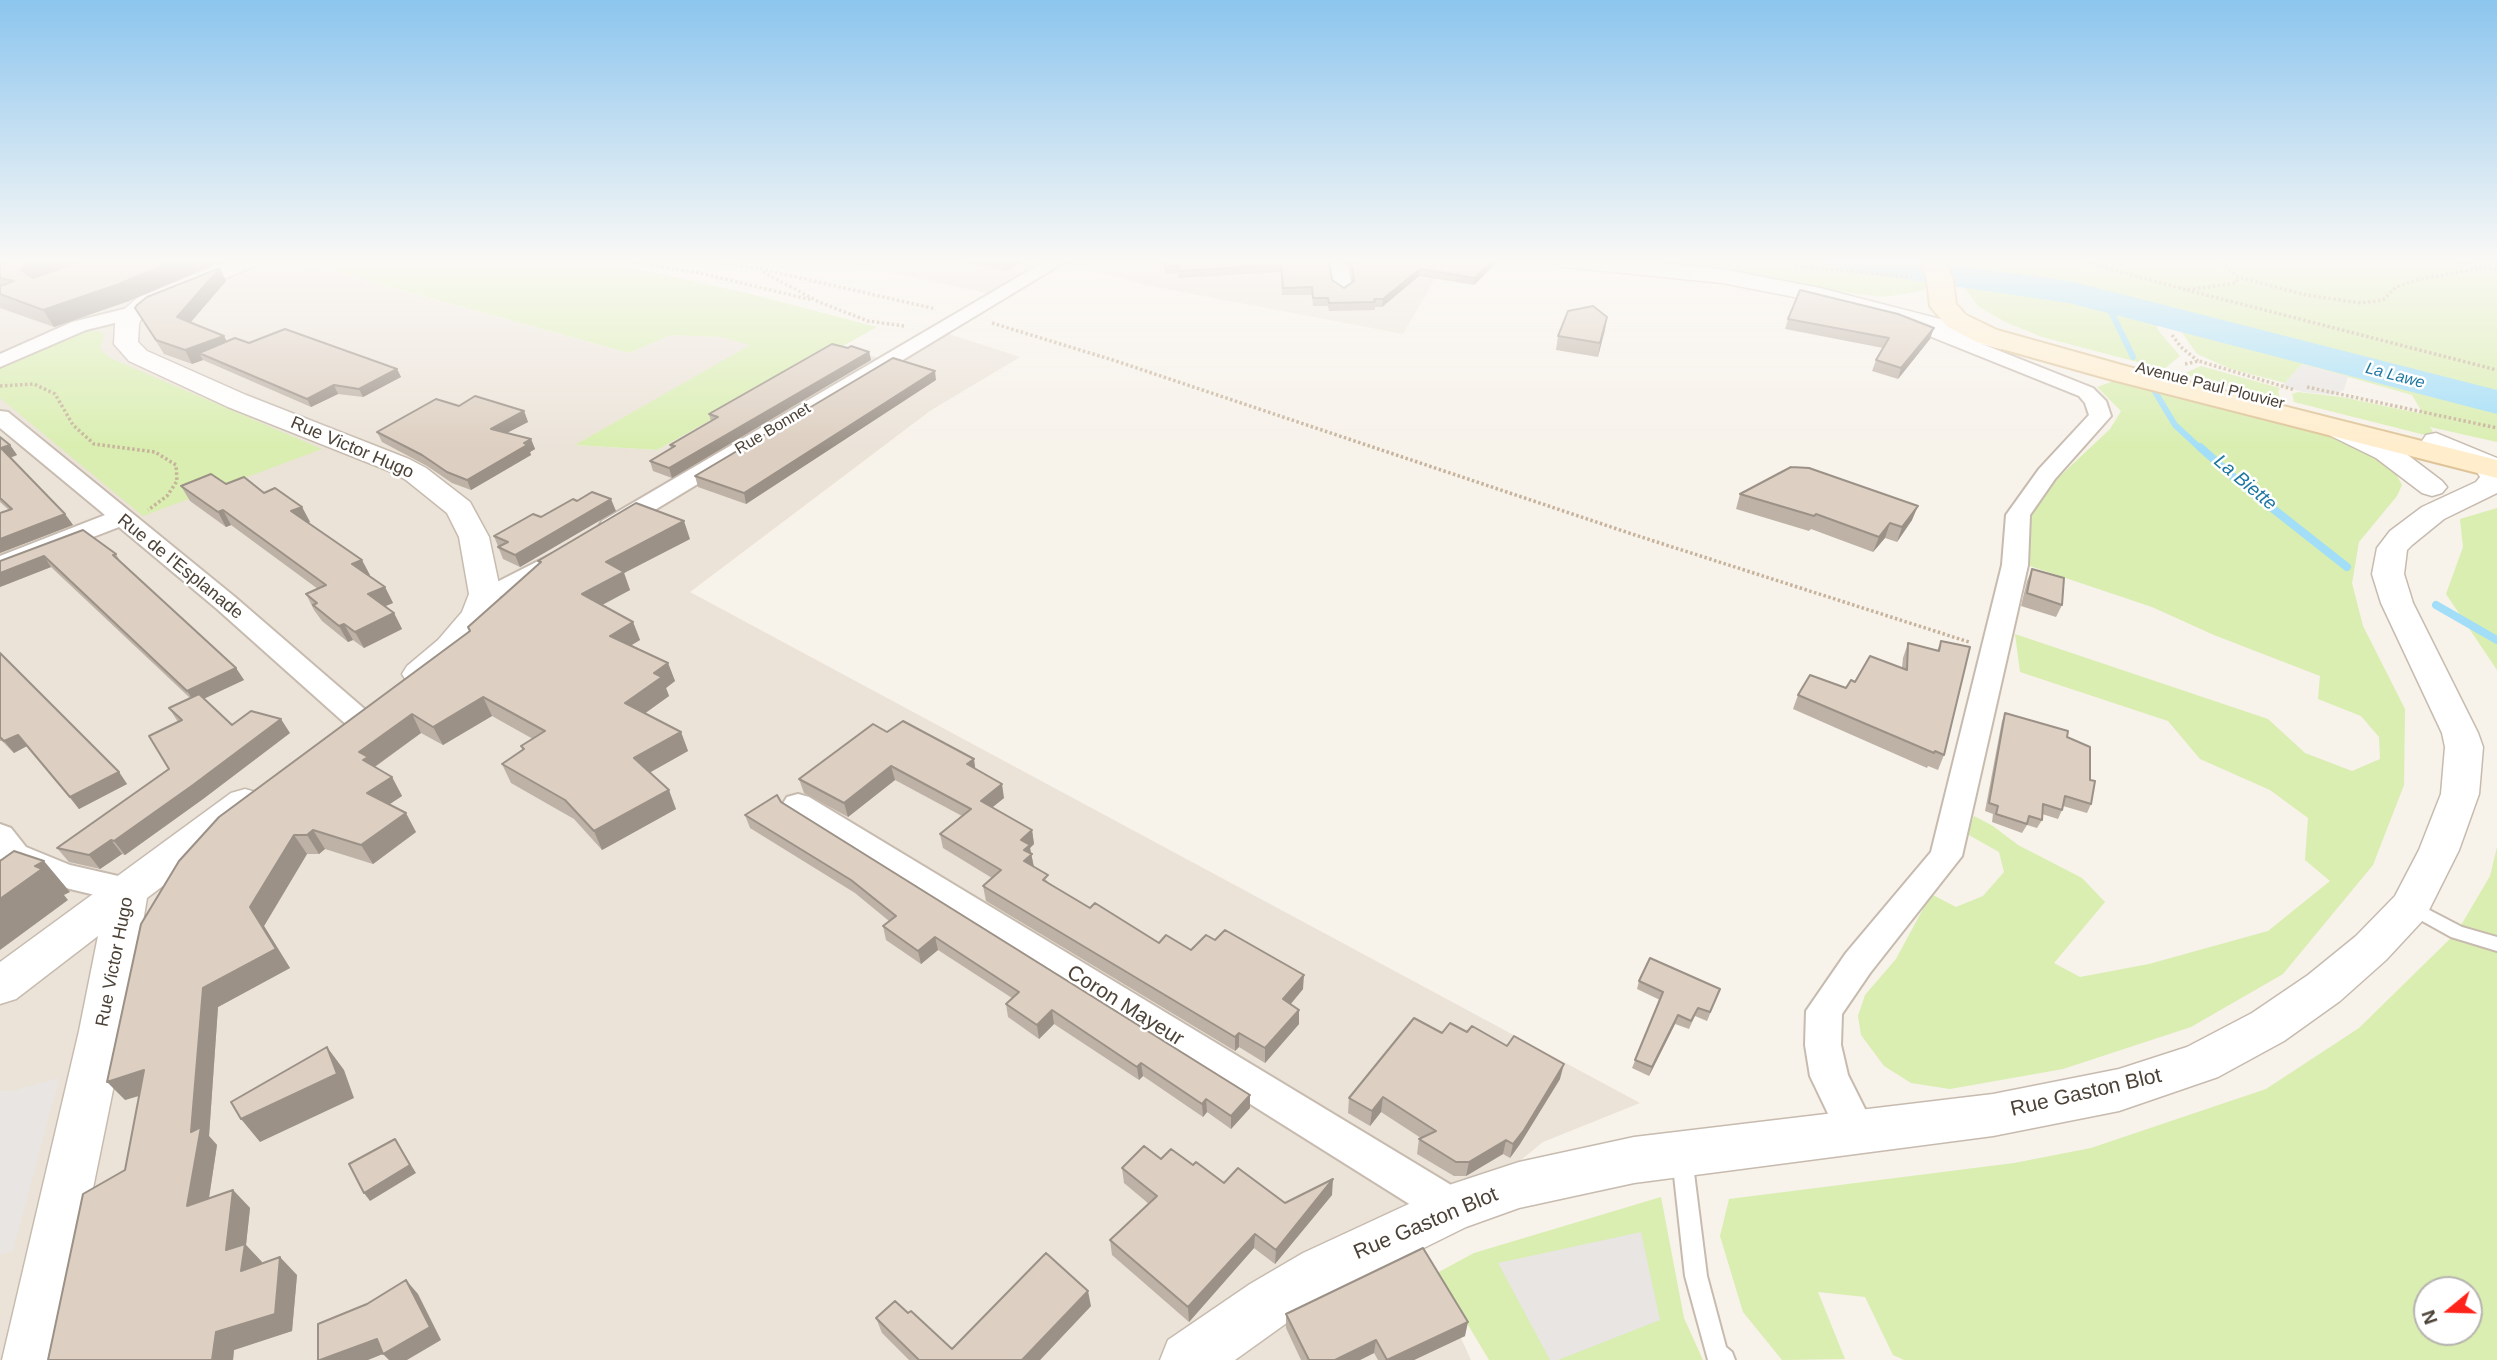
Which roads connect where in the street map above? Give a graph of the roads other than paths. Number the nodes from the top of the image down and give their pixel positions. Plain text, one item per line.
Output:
1 (89, 323) edge
2 (127, 323) edge
3 (954, 323) edge
4 (1928, 323) edge
5 (1943, 323) edge
6 (1976, 323) edge
7 (1997, 323) edge
8 (2021, 347) junction
9 (0, 360) edge
10 (0, 417) edge
11 (2337, 428) junction
12 (2477, 477) edge
13 (124, 521) junction
14 (589, 539) edge
15 (569, 552) edge
16 (0, 565) edge
17 (485, 594) junction
18 (358, 719) junction
19 (329, 740) edge
20 (268, 786) edge
21 (798, 804) dead end
22 (0, 836) edge
23 (128, 890) junction
24 (2410, 906) junction
25 (2497, 943) edge
26 (0, 986) edge
27 (1856, 1131) junction
28 (1681, 1153) junction
29 (1452, 1208) junction
30 (30, 1360) edge
31 (1188, 1360) edge
32 (1724, 1360) edge

1 - 9 street
2 - 17 street, Rue Victor Hugo
3 - 14 street, Rue Bonnet
4 - 27 street
5 - 8 street
6 - 8 main road, Avenue Paul Plouvier
7 - 12 main road, Avenue Paul Plouvier
8 - 11 main road, Avenue Paul Plouvier
10 - 13 street, Rue de l'Esplanade
11 - 12 main road, Avenue Paul Plouvier
11 - 12 street
12 - 24 street, Rue Gaston Blot
13 - 16 street
13 - 18 street, Rue de l'Esplanade
15 - 17 street
17 - 18 street
18 - 19 street
20 - 23 street, Rue Victor Hugo
21 - 29 street, Coron Mayeur
22 - 23 street
23 - 26 street
23 - 30 street, Rue Victor Hugo
24 - 25 lane
24 - 27 street, Rue Gaston Blot
27 - 28 street, Rue Gaston Blot
28 - 29 street, Rue Gaston Blot
28 - 32 lane
29 - 31 street, Rue Gaston Blot

